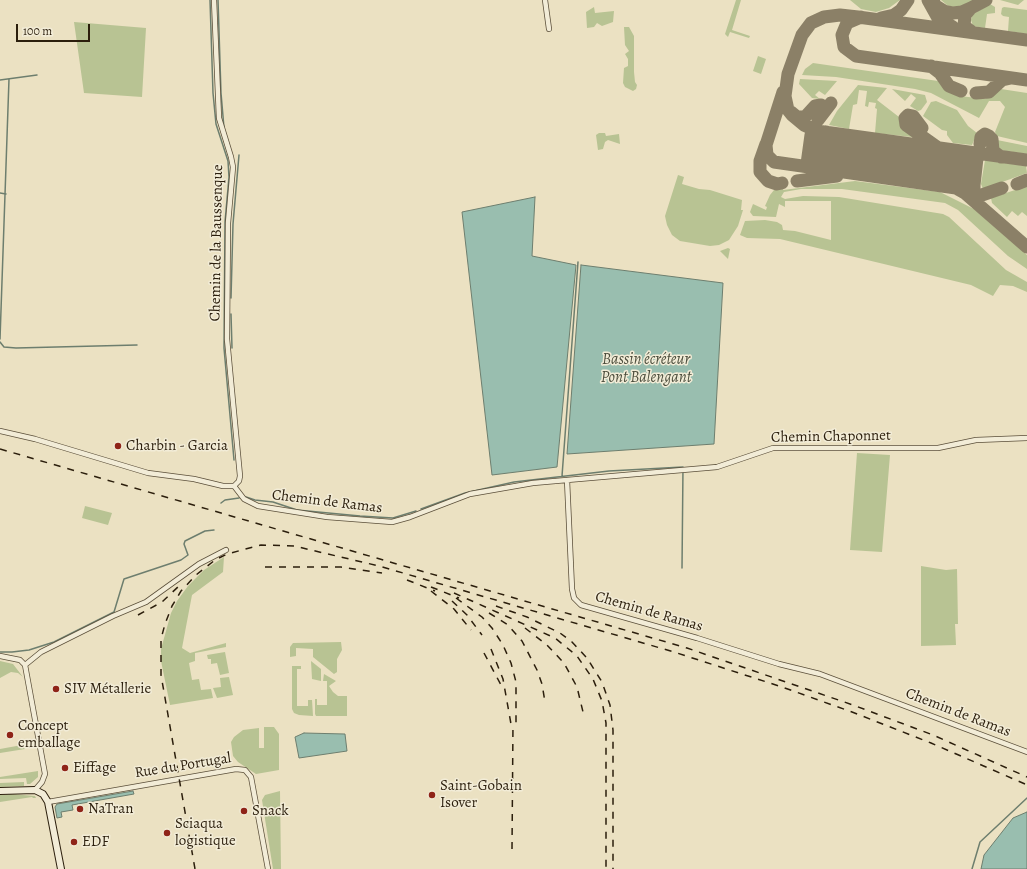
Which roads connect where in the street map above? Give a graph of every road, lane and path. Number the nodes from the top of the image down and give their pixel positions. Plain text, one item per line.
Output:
1 (214, 0) edge
2 (545, 0) edge
3 (549, 29) dead end
4 (0, 431) edge
5 (1027, 438) edge
6 (567, 480) junction
7 (234, 486) junction
8 (226, 550) dead end
9 (0, 656) edge
10 (25, 665) junction
11 (1027, 752) edge
12 (36, 790) junction
13 (0, 791) edge
14 (48, 802) junction
15 (61, 869) edge
16 (268, 869) edge

1 - 7 street, Chemin de la Baussenque
2 - 3 street
4 - 7 street
5 - 6 street, Chemin Chaponnet
6 - 7 street, Chemin de Ramas
6 - 11 street, Chemin de Ramas
8 - 10 street
9 - 10 street
10 - 12 street
12 - 13 street
12 - 14 street
14 - 15 street
14 - 16 street, Rue du Portugal

